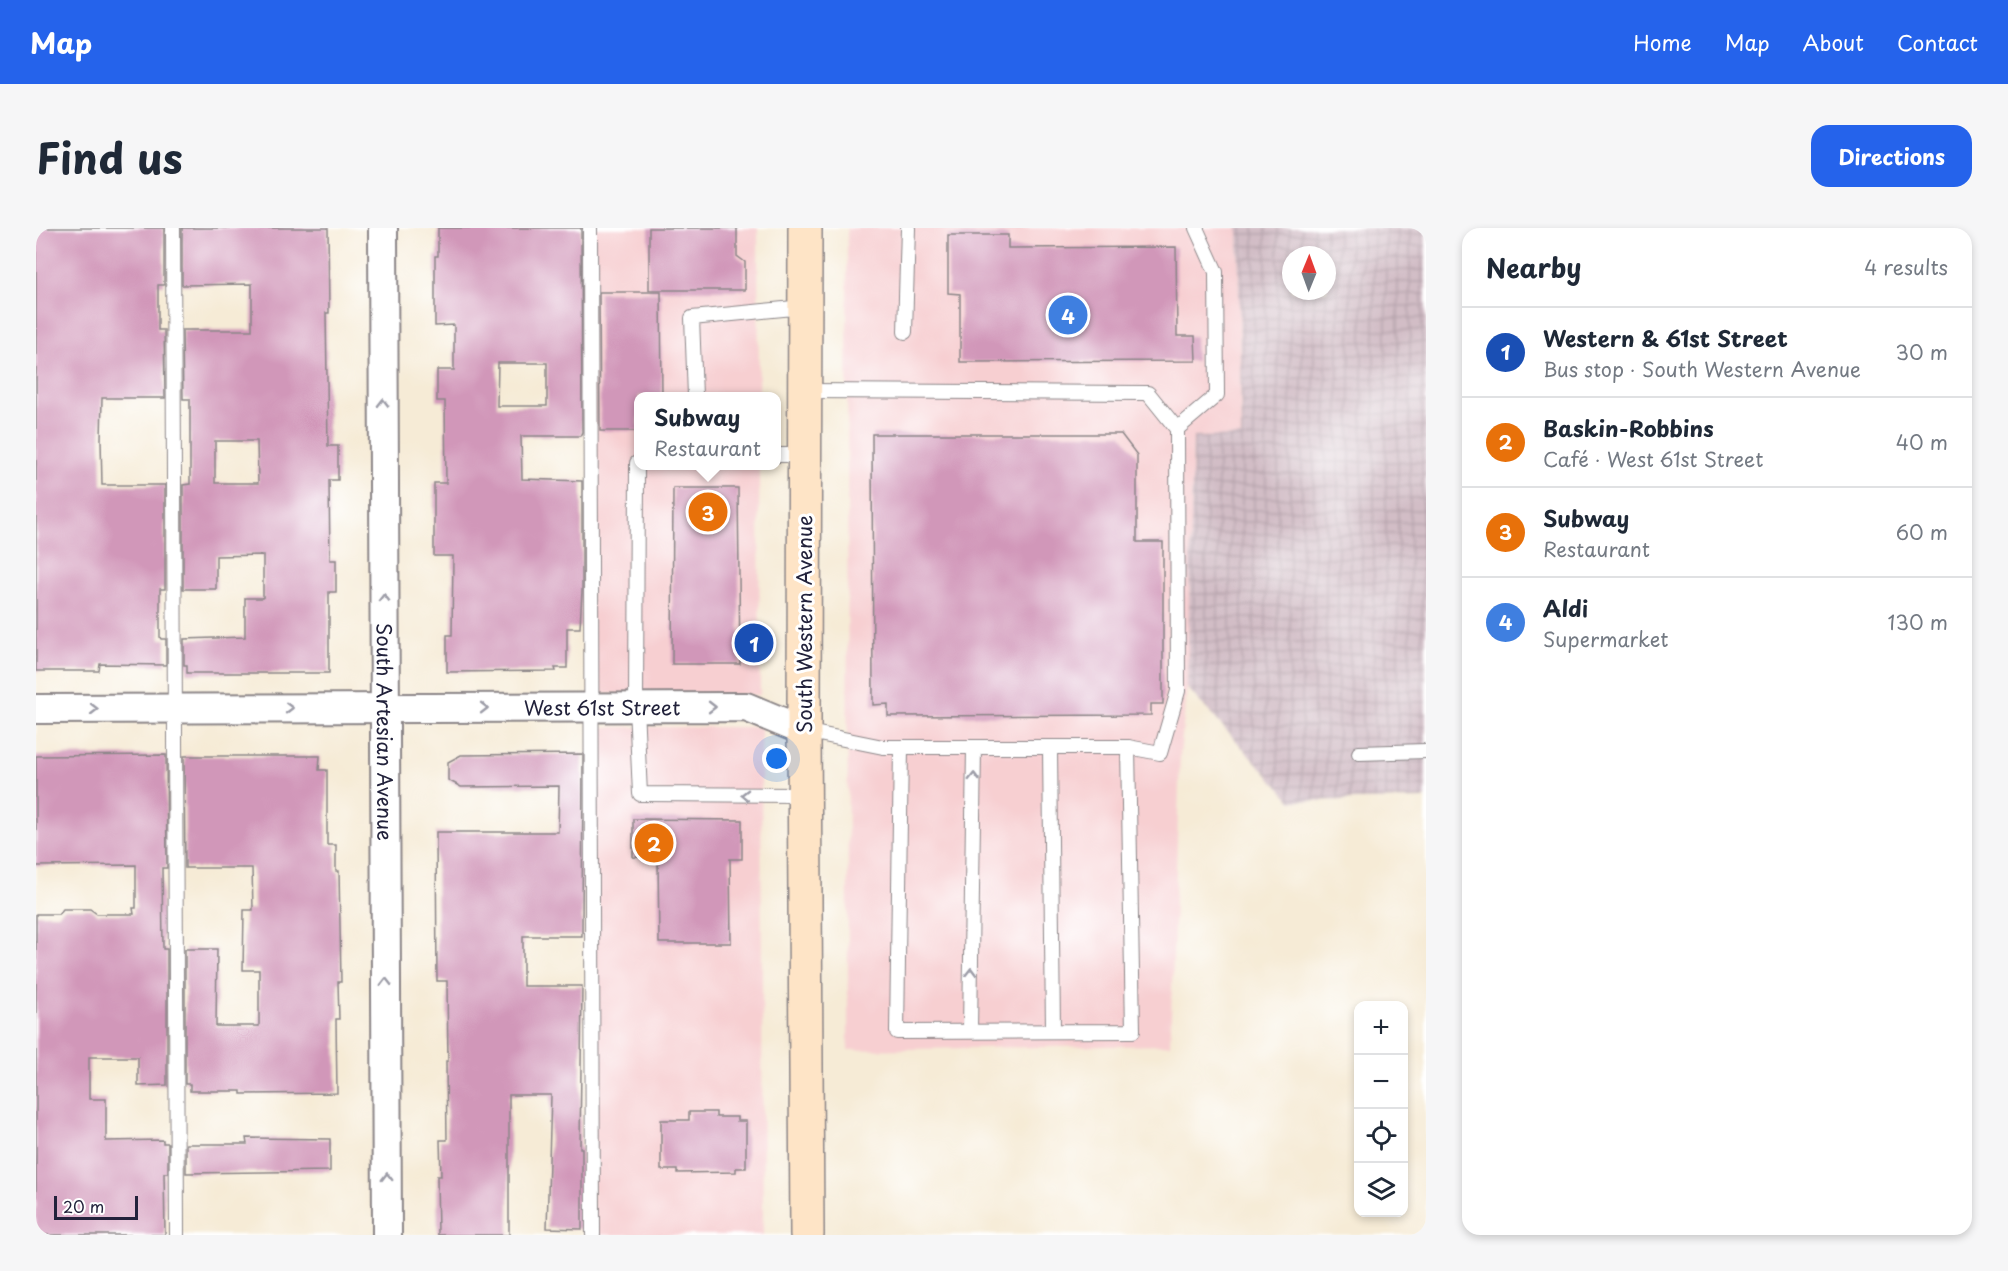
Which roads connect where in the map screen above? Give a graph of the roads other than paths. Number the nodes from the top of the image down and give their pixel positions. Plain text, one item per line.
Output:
1 (173, 228) edge
2 (383, 228) edge
3 (590, 228) edge
4 (805, 228) edge
5 (908, 228) edge
6 (1196, 228) edge
7 (804, 307) junction
8 (905, 332) dead end
9 (804, 391) junction
10 (695, 392) edge
11 (1177, 429) junction
12 (791, 455) edge
13 (637, 470) edge
14 (591, 707) junction
15 (636, 707) junction
16 (385, 708) junction
17 (36, 709) edge
18 (175, 709) junction
19 (804, 731) junction
20 (901, 747) junction
21 (974, 747) junction
22 (1050, 747) junction
23 (1128, 747) junction
24 (1426, 751) edge
25 (1359, 753) dead end
26 (804, 795) junction
27 (970, 1031) junction
28 (1053, 1031) junction
29 (177, 1235) edge
30 (387, 1235) edge
31 (593, 1235) edge
32 (807, 1235) edge

1 - 18 lane
16 -> 2 street, South Artesian Avenue
3 - 14 lane
4 - 7 main road, South Western Avenue
5 - 8 lane
6 - 11 lane
7 - 9 main road, South Western Avenue
7 - 10 lane
9 - 11 lane
9 - 12 main road, South Western Avenue
11 - 23 lane, West 61st Street
12 - 19 main road, South Western Avenue
13 - 15 lane
14 - 15 street, West 61st Street
16 -> 14 street, West 61st Street
14 - 31 lane
15 -> 19 street, West 61st Street
26 -> 15 lane
18 -> 16 street, West 61st Street
30 -> 16 street, South Artesian Avenue
17 -> 18 street, West 61st Street
18 - 29 lane
19 - 20 lane, West 61st Street
19 - 26 main road, South Western Avenue
20 - 21 lane, West 61st Street
20 - 27 lane
21 - 22 lane, West 61st Street
27 -> 21 lane
22 - 23 lane, West 61st Street
22 - 28 lane
23 - 28 lane
24 - 25 lane
26 - 32 main road, South Western Avenue
27 - 28 lane

